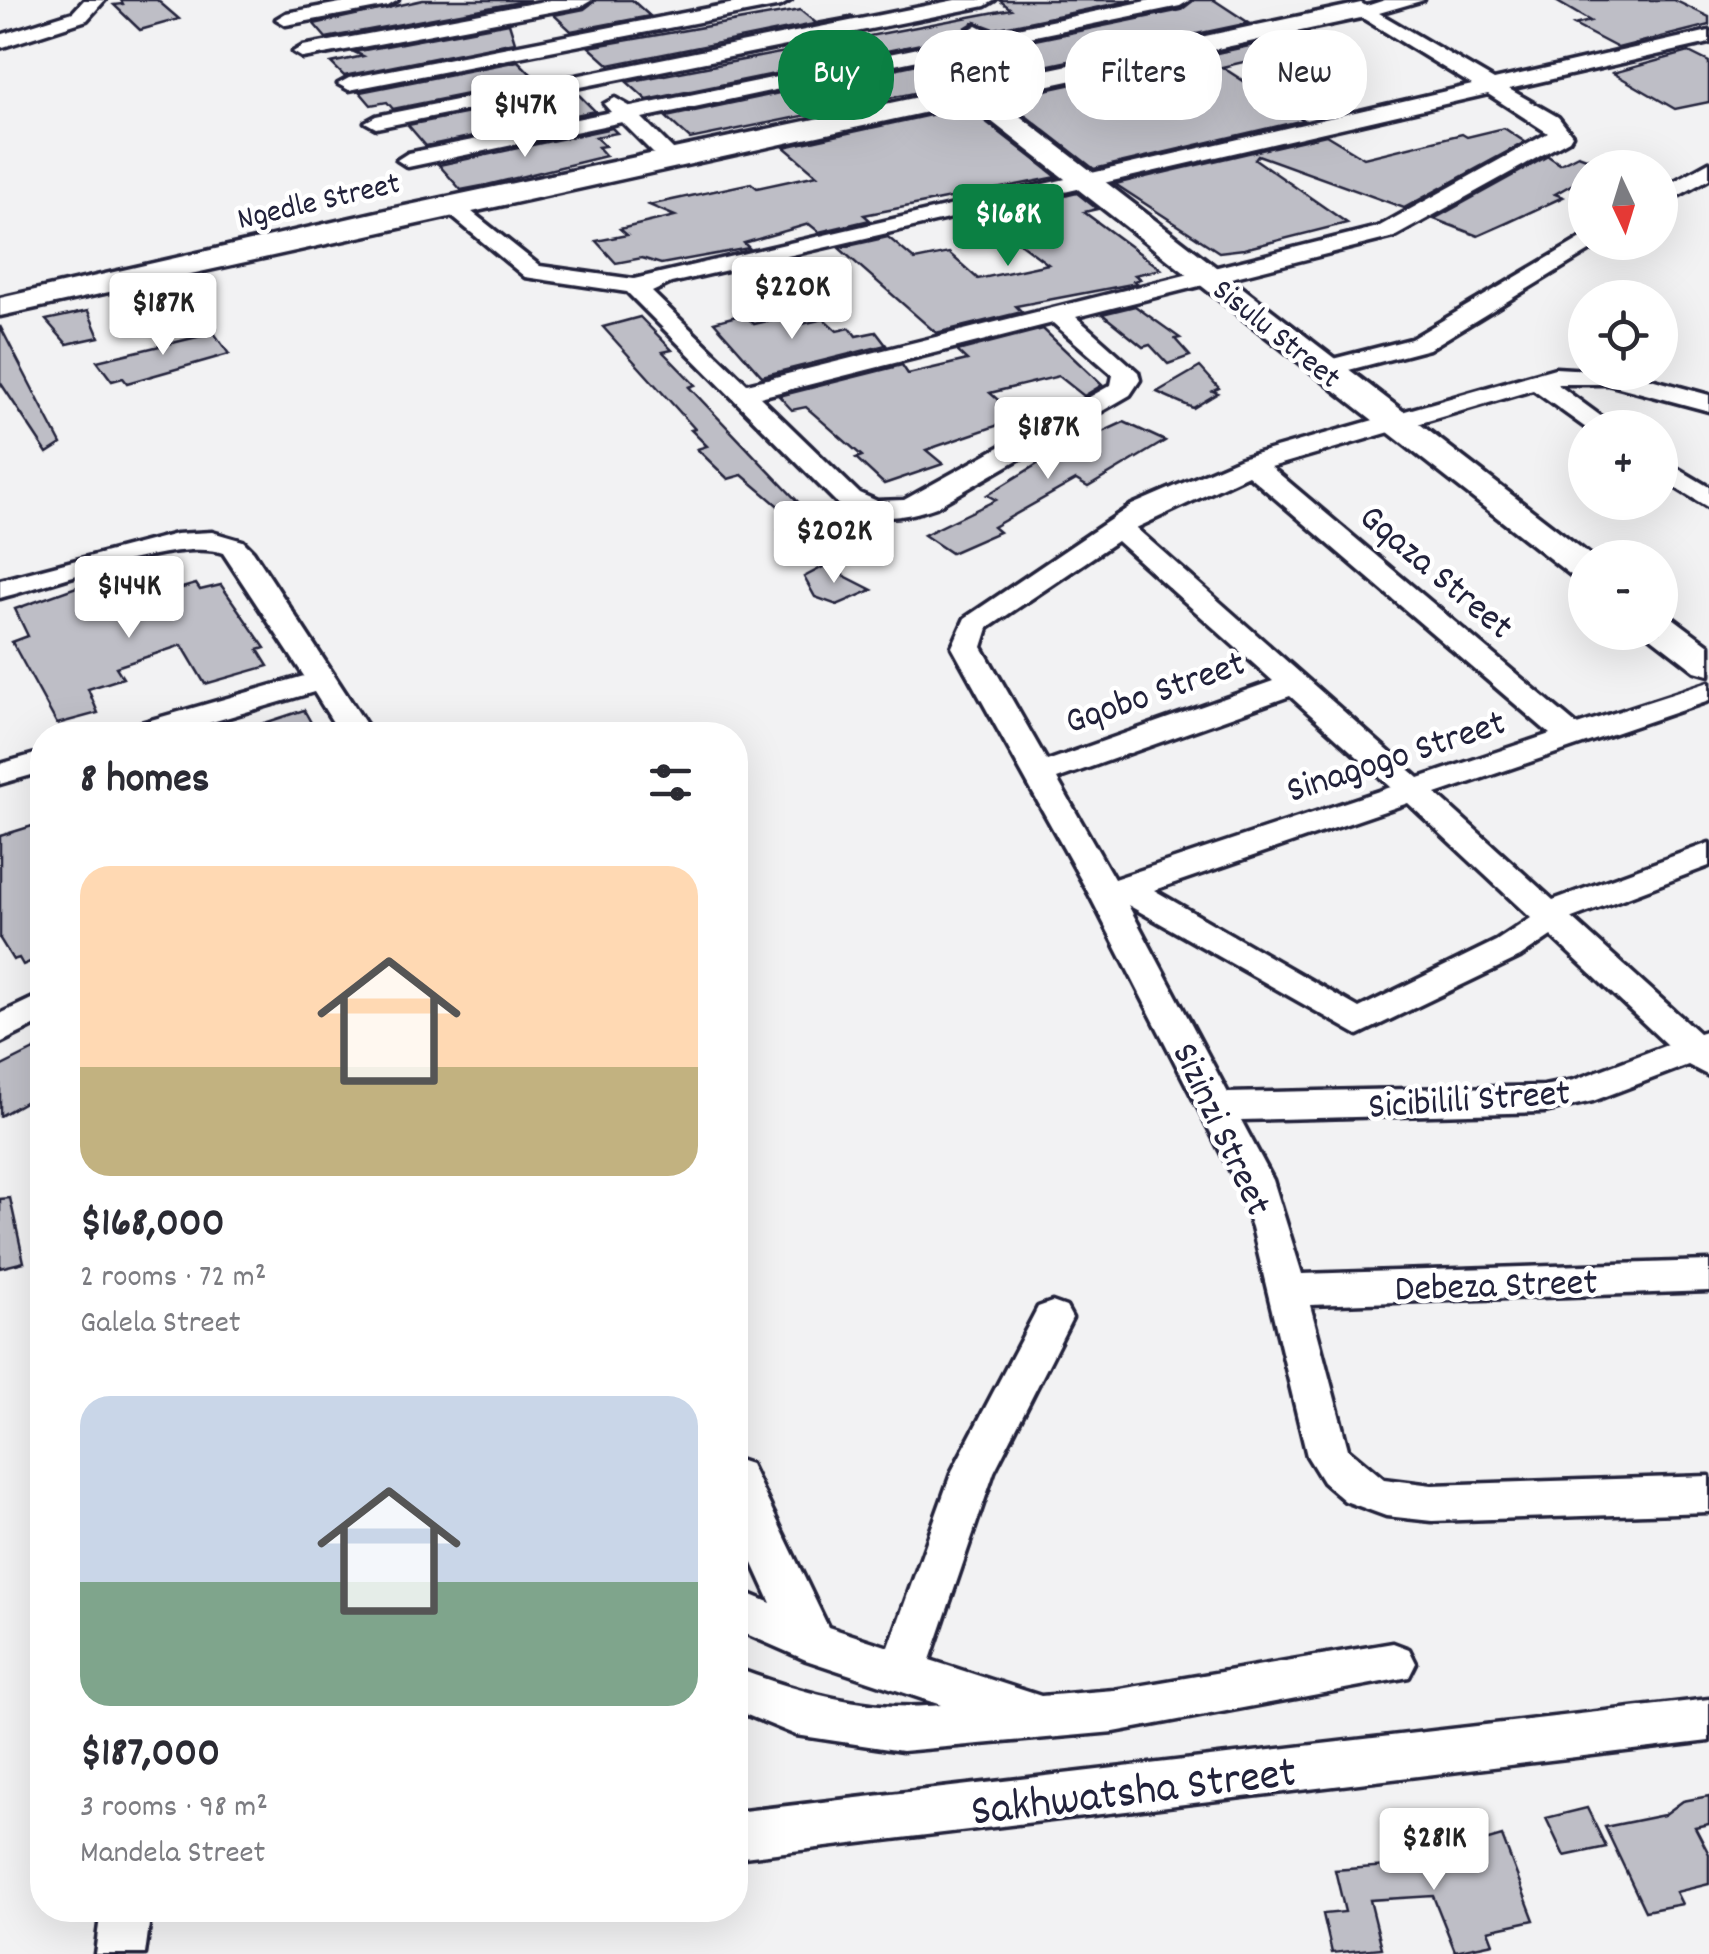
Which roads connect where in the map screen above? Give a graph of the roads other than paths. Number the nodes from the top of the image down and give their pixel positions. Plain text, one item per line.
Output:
1 (95, 0) edge
2 (388, 0) edge
3 (582, 0) edge
4 (781, 0) edge
5 (985, 0) edge
6 (1180, 0) edge
7 (1414, 0) edge
8 (942, 4) edge
9 (511, 6) edge
10 (1352, 6) edge
11 (286, 19) dead end
12 (976, 30) edge
13 (1028, 30) edge
14 (1709, 36) edge
15 (0, 42) edge
16 (551, 44) junction
17 (303, 52) dead end
18 (914, 53) edge
19 (587, 78) junction
20 (1045, 79) edge
21 (348, 84) dead end
22 (1489, 88) junction
23 (914, 107) edge
24 (626, 114) junction
25 (1007, 120) edge
26 (376, 122) dead end
27 (671, 158) junction
28 (408, 160) dead end
29 (1709, 168) edge
30 (1085, 180) junction
31 (1678, 188) edge
32 (449, 205) junction
33 (1568, 256) edge
34 (1209, 275) junction
35 (640, 288) junction
36 (0, 307) edge
37 (1058, 314) junction
38 (1322, 369) junction
39 (1535, 380) junction
40 (740, 394) junction
41 (1709, 402) edge
42 (1578, 410) edge
43 (1394, 423) junction
44 (1251, 464) junction
45 (1678, 478) edge
46 (1709, 500) edge
47 (1119, 528) junction
48 (1568, 555) edge
49 (0, 588) edge
50 (1678, 640) edge
51 (1709, 663) edge
52 (322, 680) junction
53 (1294, 684) junction
54 (1709, 692) edge
55 (178, 722) edge
56 (348, 722) edge
57 (1574, 738) junction
58 (30, 765) edge
59 (0, 774) edge
60 (1041, 774) junction
61 (1412, 789) junction
62 (1709, 854) edge
63 (1122, 895) junction
64 (1549, 917) junction
65 (30, 1013) edge
66 (0, 1030) edge
67 (1704, 1052) edge
68 (1220, 1108) junction
69 (1709, 1276) edge
70 (1284, 1290) junction
71 (1052, 1318) dead end
72 (1709, 1494) edge
73 (748, 1505) edge
74 (748, 1614) edge
75 (812, 1642) junction
76 (1393, 1663) dead end
77 (903, 1673) junction
78 (748, 1694) edge
79 (1054, 1717) junction
80 (1709, 1720) edge
81 (748, 1833) edge
82 (124, 1922) edge
83 (120, 1954) edge

1 - 15 street
2 - 11 street
3 - 9 street
4 - 16 street
5 - 8 street
6 - 13 street
7 - 10 street, Ngedle Street
8 - 12 street
8 - 19 street
9 - 16 street
9 - 17 street
10 - 20 street, Ngedle Street
10 - 22 street
14 - 22 street
16 - 19 street
16 - 21 street
18 - 24 street
19 - 24 street
19 - 26 street
22 - 30 street
22 - 34 street
23 - 27 street, Ngedle Street
24 - 27 street
24 - 28 street
25 - 30 street, Sisulu Street
27 - 32 street, Ngedle Street
29 - 31 street
30 - 34 street, Sisulu Street
30 - 35 street
32 - 35 street
32 - 36 street, Ngedle Street
33 - 38 street
34 - 37 street
34 - 38 street, Sisulu Street
35 - 40 street
37 - 40 street
37 - 40 street
38 - 43 street, Sisulu Street
39 - 41 street, Sizinzi Street
39 - 42 street
39 - 43 street, Sizinzi Street
43 - 44 street, Sizinzi Street
43 - 48 street, Sisulu Street
44 - 47 street, Sizinzi Street
44 - 57 street, Gqaza Street
45 - 46 street
47 - 53 street
47 - 60 street, Sizinzi Street
49 - 52 street
50 - 51 street
52 - 55 street
52 - 56 street
53 - 60 street, Gqobo Street
53 - 61 street
54 - 57 street, Sinagogo Street
57 - 61 street, Sinagogo Street
58 - 59 street
60 - 63 street, Sizinzi Street
61 - 63 street, Sinagogo Street
61 - 64 street
62 - 64 street
63 - 64 street
63 - 68 street, Sizinzi Street
64 - 67 street
65 - 66 street
67 - 68 street, Sicibilili Street
68 - 70 street, Sizinzi Street
69 - 70 street, Debeza Street
70 - 72 street, Sizinzi Street
71 - 77 street
73 - 75 street
74 - 75 street
75 - 77 street
76 - 79 street
77 - 79 street
78 - 79 street
80 - 81 street, Sakhwatsha Street
82 - 83 street

